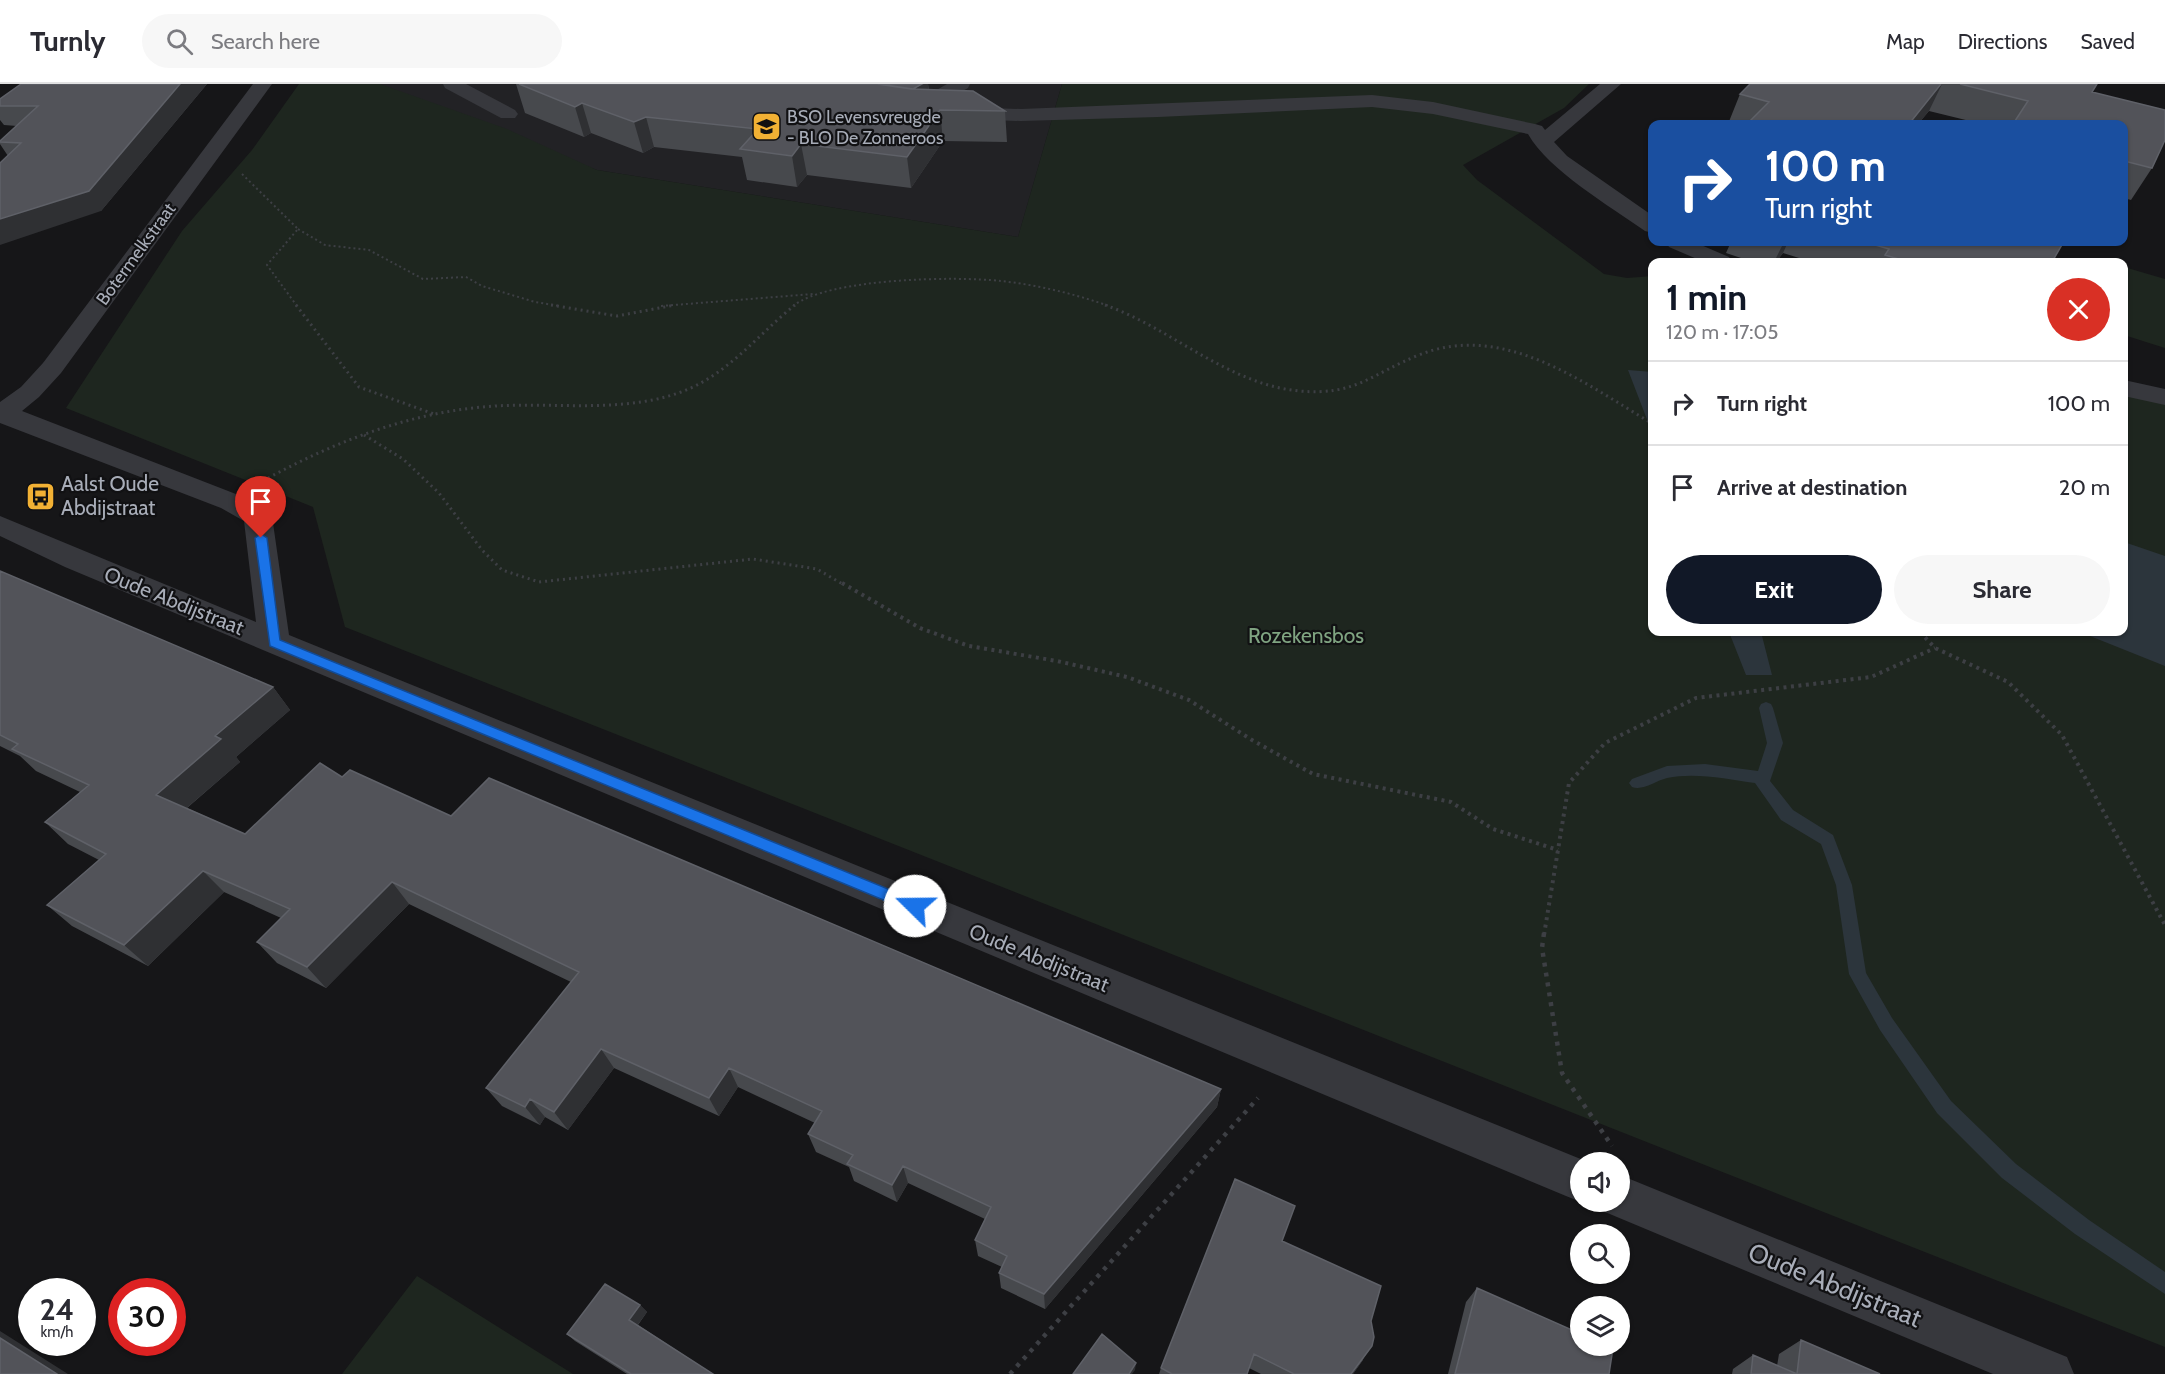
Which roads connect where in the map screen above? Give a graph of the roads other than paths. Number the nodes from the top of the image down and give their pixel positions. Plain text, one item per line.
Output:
1 (263, 84) edge
2 (452, 84) edge
3 (961, 84) edge
4 (1612, 84) edge
5 (508, 114) dead end
6 (1542, 142) junction
7 (1648, 222) edge
8 (1686, 246) edge
9 (1712, 258) edge
10 (2128, 389) edge
11 (2165, 397) edge
12 (1, 414) edge
13 (0, 525) edge
14 (274, 642) junction
15 (1570, 1176) edge
16 (1630, 1201) edge
17 (2050, 1374) edge

1 - 12 street, Botermelkstraat
2 - 5 street
3 - 6 street
4 - 6 street
6 - 7 street
8 - 9 street
10 - 11 street
12 - 14 street
13 - 14 street, Oude Abdijstraat
14 - 15 street, Oude Abdijstraat
16 - 17 street, Oude Abdijstraat

